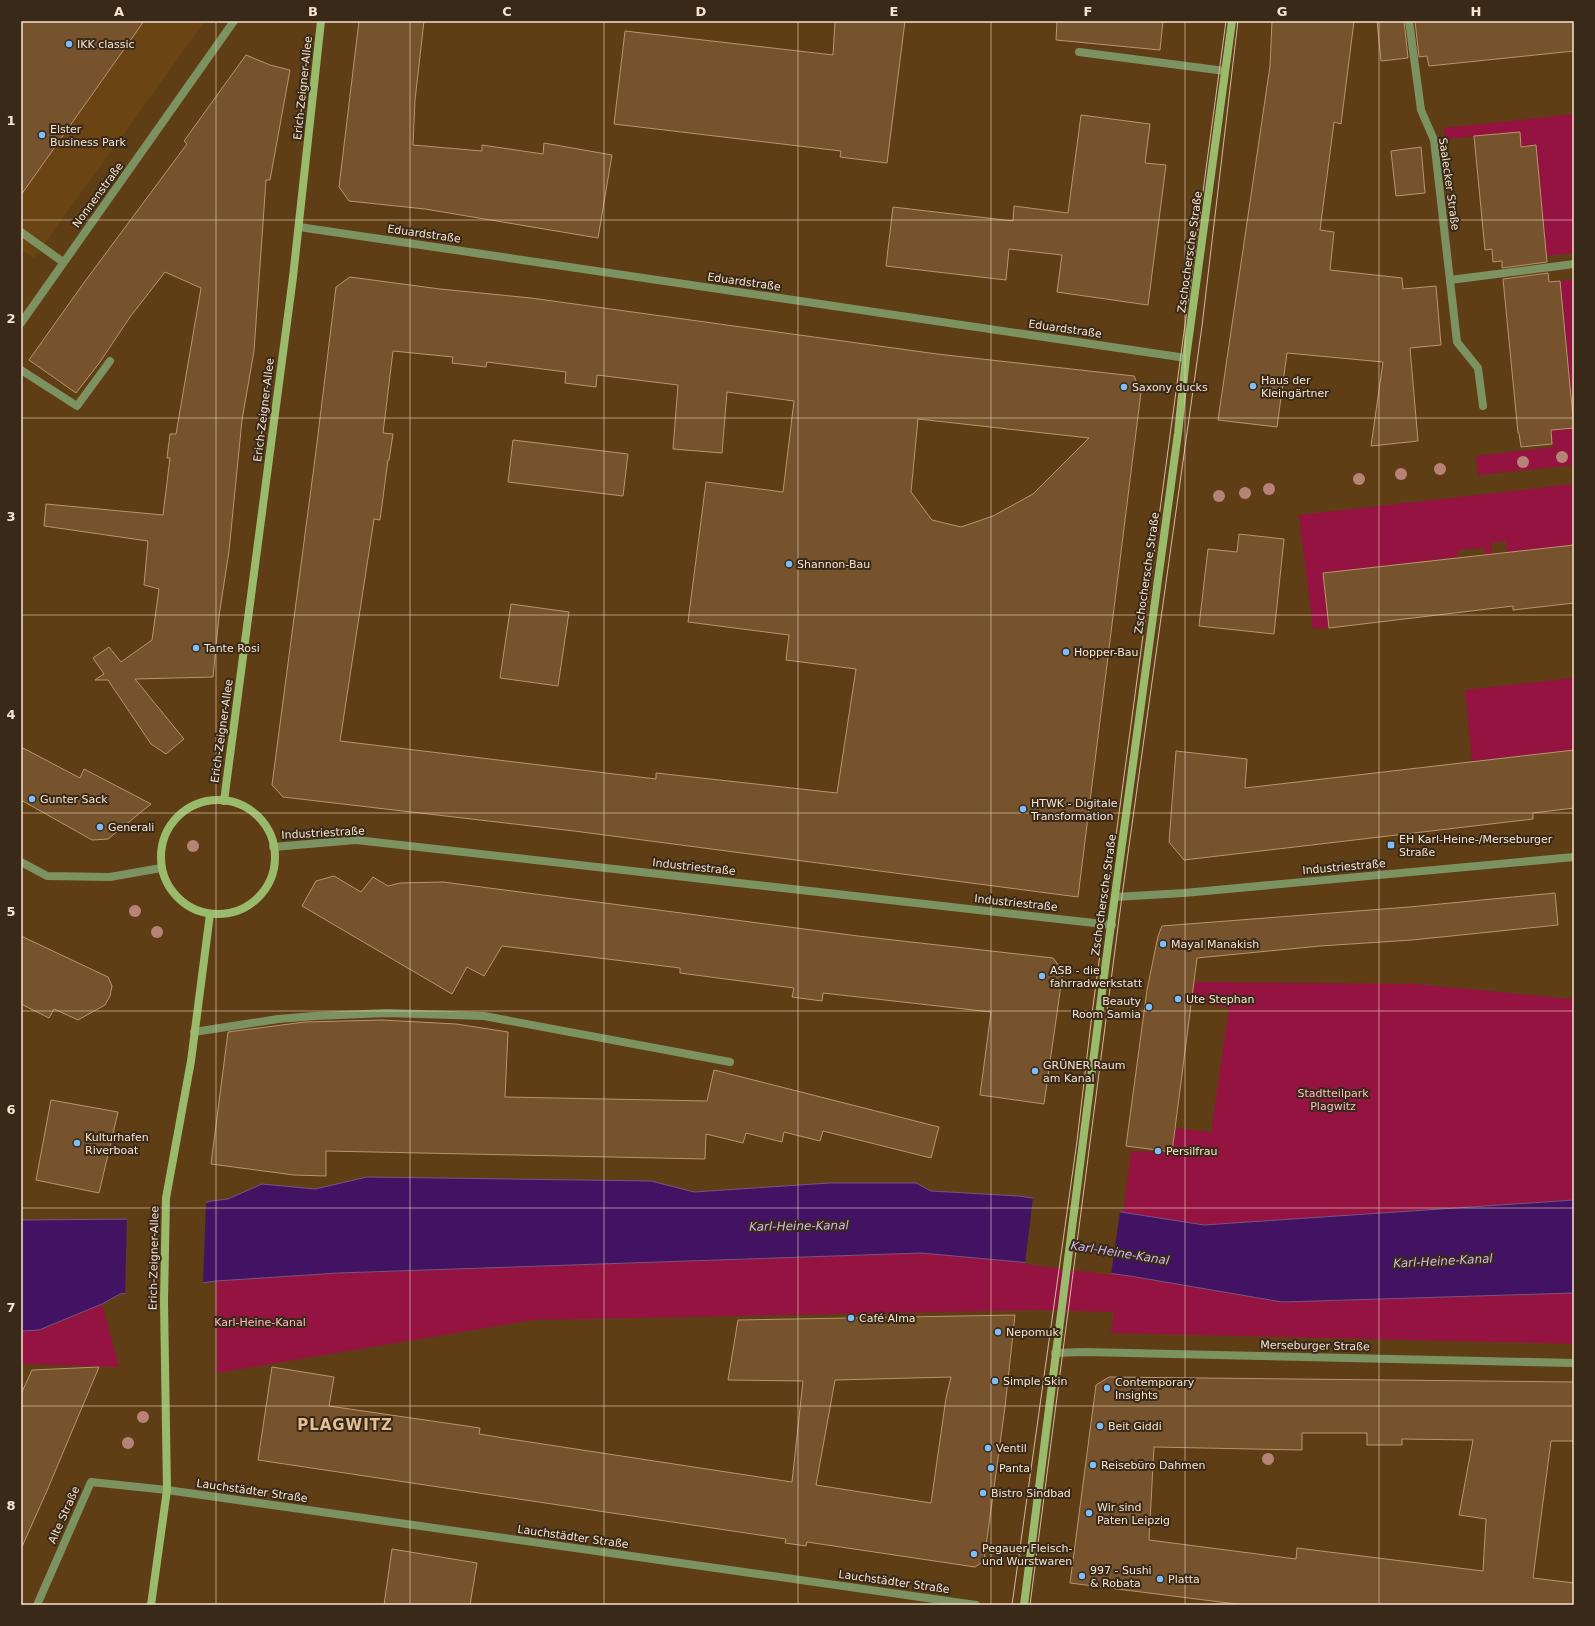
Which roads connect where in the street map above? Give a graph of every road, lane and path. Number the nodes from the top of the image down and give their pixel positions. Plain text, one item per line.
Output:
1 (234, 21) edge
2 (321, 21) edge
3 (1232, 21) edge
4 (1409, 21) edge
5 (1079, 52) dead end
6 (1225, 71) junction
7 (299, 227) junction
8 (21, 232) edge
9 (63, 262) junction
10 (1574, 264) edge
11 (1450, 280) junction
12 (21, 323) edge
13 (1186, 358) junction
14 (110, 361) dead end
15 (21, 370) edge
16 (1483, 406) dead end
17 (224, 801) junction
18 (274, 847) junction
19 (1574, 857) edge
20 (21, 862) edge
21 (161, 868) junction
22 (1115, 897) junction
23 (210, 914) junction
24 (1112, 925) junction
25 (194, 1032) junction
26 (730, 1062) dead end
27 (1055, 1353) junction
28 (1574, 1363) edge
29 (167, 1490) junction
30 (37, 1605) edge
31 (151, 1605) edge
32 (976, 1605) edge
33 (1024, 1605) edge

1 - 9 street, Nonnenstraße
2 - 7 street, Erich-Zeigner-Allee
3 - 6 street, Zschochersche Straße
4 - 11 street, Saalecker Straße
5 - 6 street
6 - 13 street, Zschochersche Straße
7 - 13 street, Eduardstraße
7 - 17 street, Erich-Zeigner-Allee
8 - 9 street
9 - 12 street, Nonnenstraße
10 - 11 street
11 - 16 street, Saalecker Straße
13 - 22 street, Zschochersche Straße
14 - 15 street
17 - 18 street
17 - 21 street
18 - 23 street
18 - 24 street, Industriestraße
19 - 22 street, Industriestraße
20 - 21 street
21 - 23 street
22 - 24 street, Zschochersche Straße
23 - 25 street, Erich-Zeigner-Allee
24 - 27 street, Zschochersche Straße
25 - 26 street
25 - 29 street, Erich-Zeigner-Allee
27 - 28 street, Merseburger Straße
27 - 33 street, Zschochersche Straße
29 - 30 street, Alte Straße
29 - 31 street, Erich-Zeigner-Allee
29 - 32 street, Lauchstädter Straße

